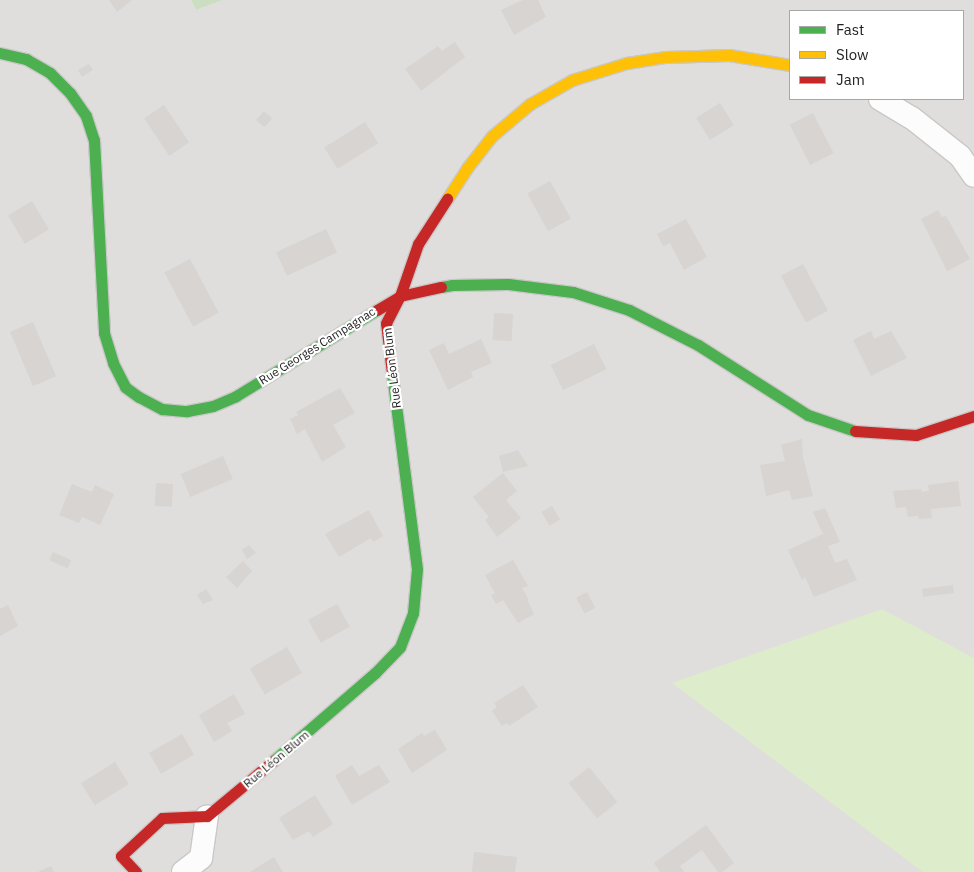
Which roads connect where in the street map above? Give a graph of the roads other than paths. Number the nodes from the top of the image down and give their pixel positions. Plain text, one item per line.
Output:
1 (0, 53) edge
2 (789, 65) edge
3 (882, 100) edge
4 (974, 176) edge
5 (400, 296) junction
6 (974, 416) edge
7 (207, 816) junction
8 (136, 872) edge
9 (183, 872) edge

1 - 5 street, Rue Georges Campagnac
2 - 5 street
3 - 4 street
5 - 6 street
5 - 7 street, Rue Léon Blum
7 - 8 street
7 - 9 street

